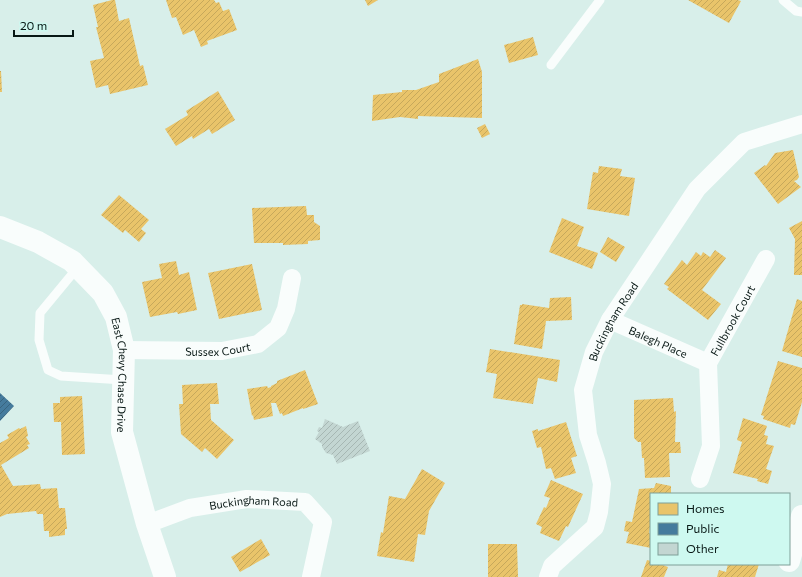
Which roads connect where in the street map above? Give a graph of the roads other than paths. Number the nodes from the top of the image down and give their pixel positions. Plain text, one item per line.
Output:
1 (600, 0) edge
2 (783, 0) edge
3 (802, 12) edge
4 (551, 65) dead end
5 (802, 124) edge
6 (0, 227) edge
7 (766, 259) dead end
8 (78, 267) junction
9 (292, 278) dead end
10 (610, 320) junction
11 (124, 350) junction
12 (708, 363) junction
13 (124, 380) junction
14 (700, 479) dead end
15 (802, 516) edge
16 (147, 524) junction
17 (790, 558) edge
18 (788, 565) edge
19 (165, 577) edge
20 (311, 577) edge
21 (548, 577) edge
22 (784, 577) edge

1 - 4 lane
2 - 3 lane
5 - 10 street, Buckingham Road
6 - 8 main road, East Chevy Chase Drive
7 - 12 street, Fullbrook Court
8 - 11 main road, East Chevy Chase Drive
8 - 13 lane
9 - 11 street, Sussex Court
10 - 12 street, Balegh Place
10 - 21 street, Buckingham Road
11 - 13 main road, East Chevy Chase Drive
12 - 14 street, Fullbrook Court
13 - 16 main road, East Chevy Chase Drive
15 - 17 main road
16 - 19 main road, East Chevy Chase Drive
16 - 20 street, Buckingham Road
18 - 22 main road

